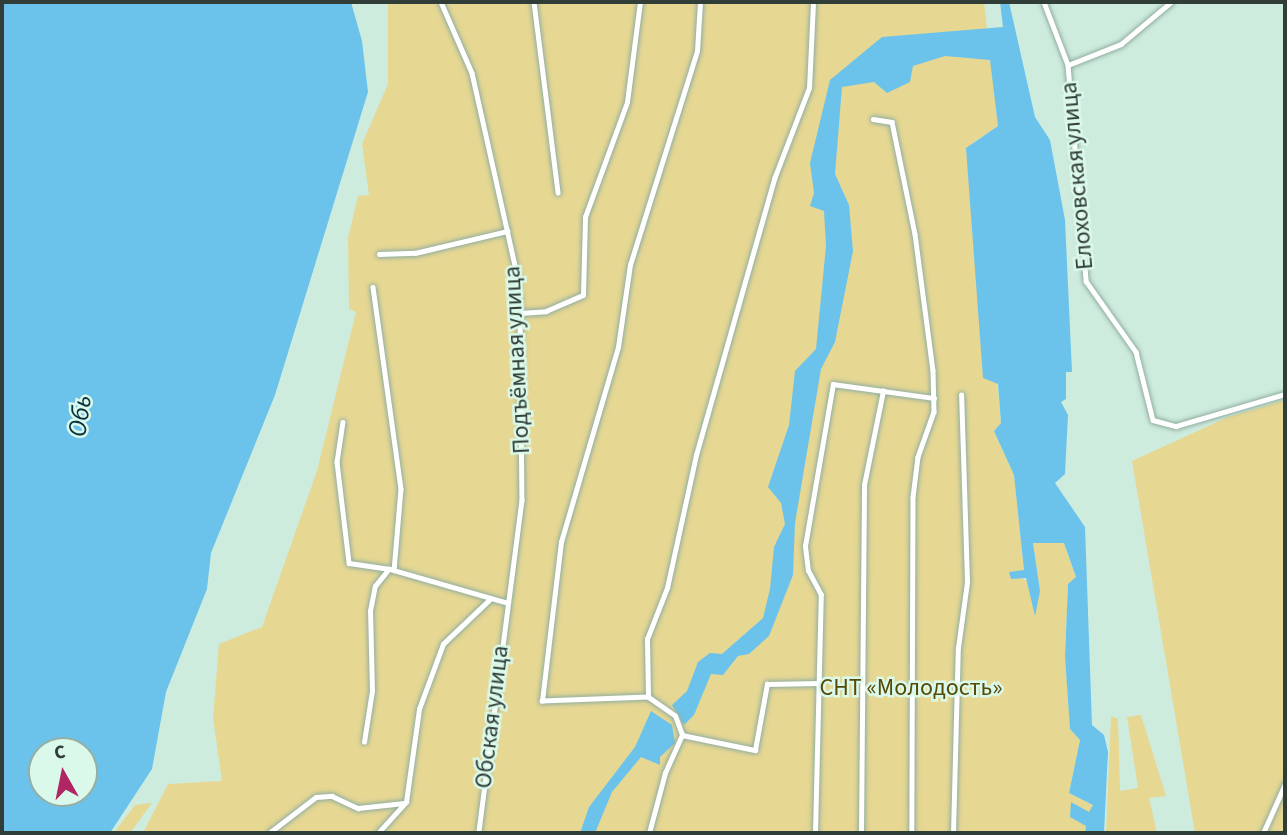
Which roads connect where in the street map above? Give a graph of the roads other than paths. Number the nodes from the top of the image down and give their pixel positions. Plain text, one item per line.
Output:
1 (441, 2) edge
2 (534, 2) edge
3 (640, 2) edge
4 (700, 2) edge
5 (813, 2) edge
6 (1044, 2) edge
7 (1171, 2) edge
8 (1068, 65) junction
9 (873, 119) dead end
10 (558, 192) dead end
11 (507, 231) junction
12 (379, 254) dead end
13 (373, 286) dead end
14 (520, 313) junction
15 (883, 391) junction
16 (1285, 394) edge
17 (961, 395) dead end
18 (934, 398) junction
19 (343, 422) dead end
20 (392, 569) junction
21 (489, 600) junction
22 (505, 602) junction
23 (820, 683) junction
24 (648, 696) junction
25 (682, 736) junction
26 (364, 742) dead end
27 (1285, 784) edge
28 (406, 802) junction
29 (269, 833) edge
30 (378, 833) edge
31 (479, 833) edge
32 (649, 833) edge
33 (814, 833) edge
34 (861, 833) edge
35 (912, 833) edge
36 (953, 833) edge
37 (1263, 833) edge

1 - 11 street, Подъёмная улица
2 - 10 street
3 - 14 street
4 - 24 street
5 - 24 street
6 - 8 street, Елоховская улица
7 - 8 street
8 - 16 street, Елоховская улица
9 - 18 street
11 - 12 street
11 - 14 street, Подъёмная улица
13 - 20 street
14 - 22 street, Подъёмная улица
15 - 18 street
15 - 23 street
15 - 34 street
17 - 36 street
18 - 35 street
19 - 20 street
20 - 21 street
20 - 26 street
21 - 22 street
21 - 28 street
22 - 31 street, Обская улица
23 - 25 street
23 - 33 street
24 - 25 street
25 - 32 street
27 - 37 street
28 - 29 street
28 - 30 street

